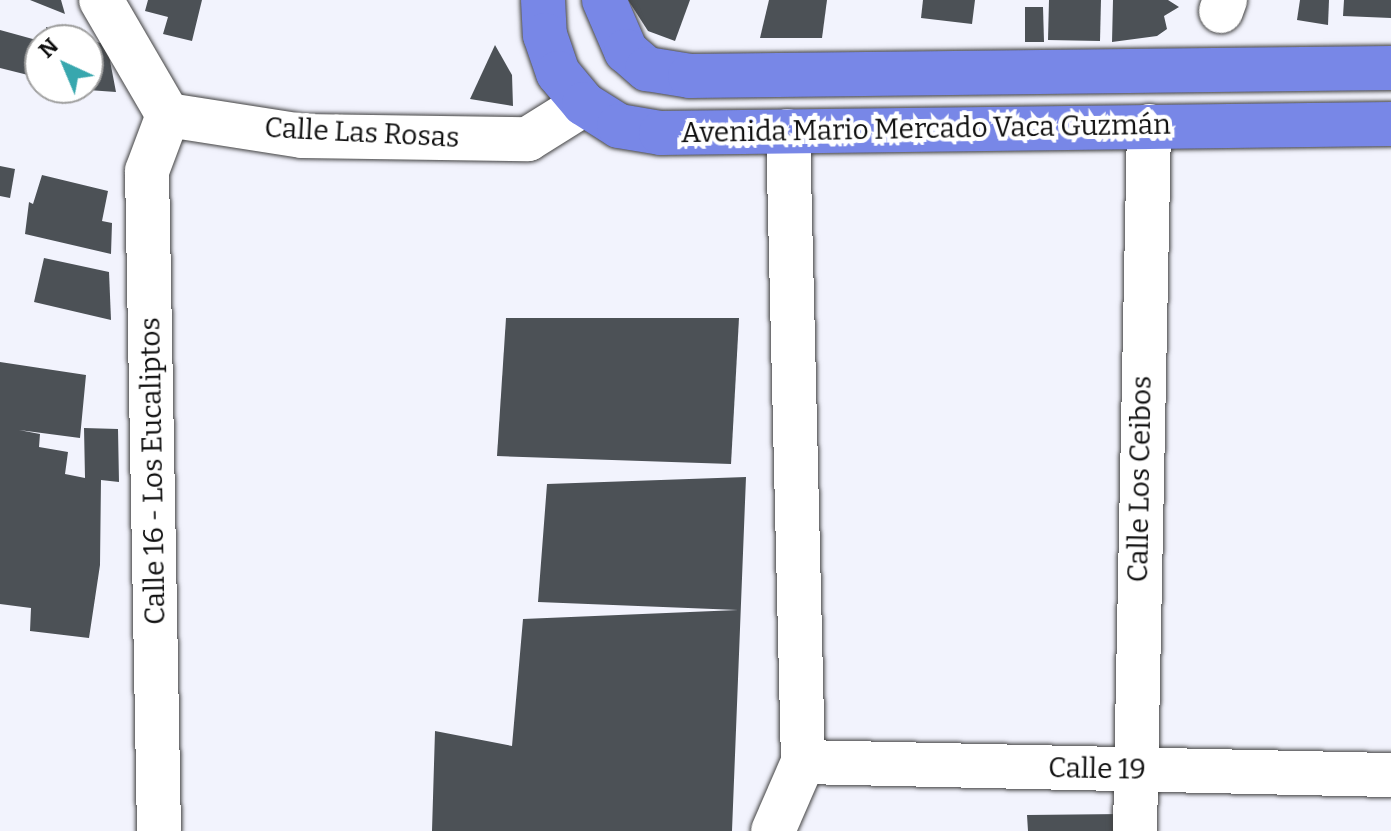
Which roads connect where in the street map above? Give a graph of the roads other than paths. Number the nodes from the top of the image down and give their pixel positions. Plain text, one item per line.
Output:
1 (101, 0) edge
2 (543, 0) edge
3 (604, 0) edge
4 (626, 51) junction
5 (1391, 68) edge
6 (584, 104) junction
7 (168, 115) junction
8 (1391, 124) edge
9 (1149, 126) junction
10 (788, 131) junction
11 (803, 762) junction
12 (1132, 770) junction
13 (1391, 775) edge
14 (159, 831) edge
15 (773, 831) edge
16 (1135, 831) edge

1 - 7 street
2 - 6 main road, Avenida Mario Mercado Vaca Guzmán
3 - 4 main road
4 - 5 main road, Avenida Mario Mercado Vaca Guzmán
4 - 6 main road
6 - 7 street, Calle Las Rosas
6 - 10 main road, Avenida Mario Mercado Vaca Guzmán
7 - 14 street, Calle 16 - Los Eucaliptos
8 - 9 main road, Avenida Mario Mercado Vaca Guzmán
9 - 10 main road, Avenida Mario Mercado Vaca Guzmán
9 - 12 street, Calle Los Ceibos
10 - 11 street
11 - 12 street, Calle 19
11 - 15 street
12 - 13 street, Calle 19
12 - 16 street, Calle Los Ceibos

